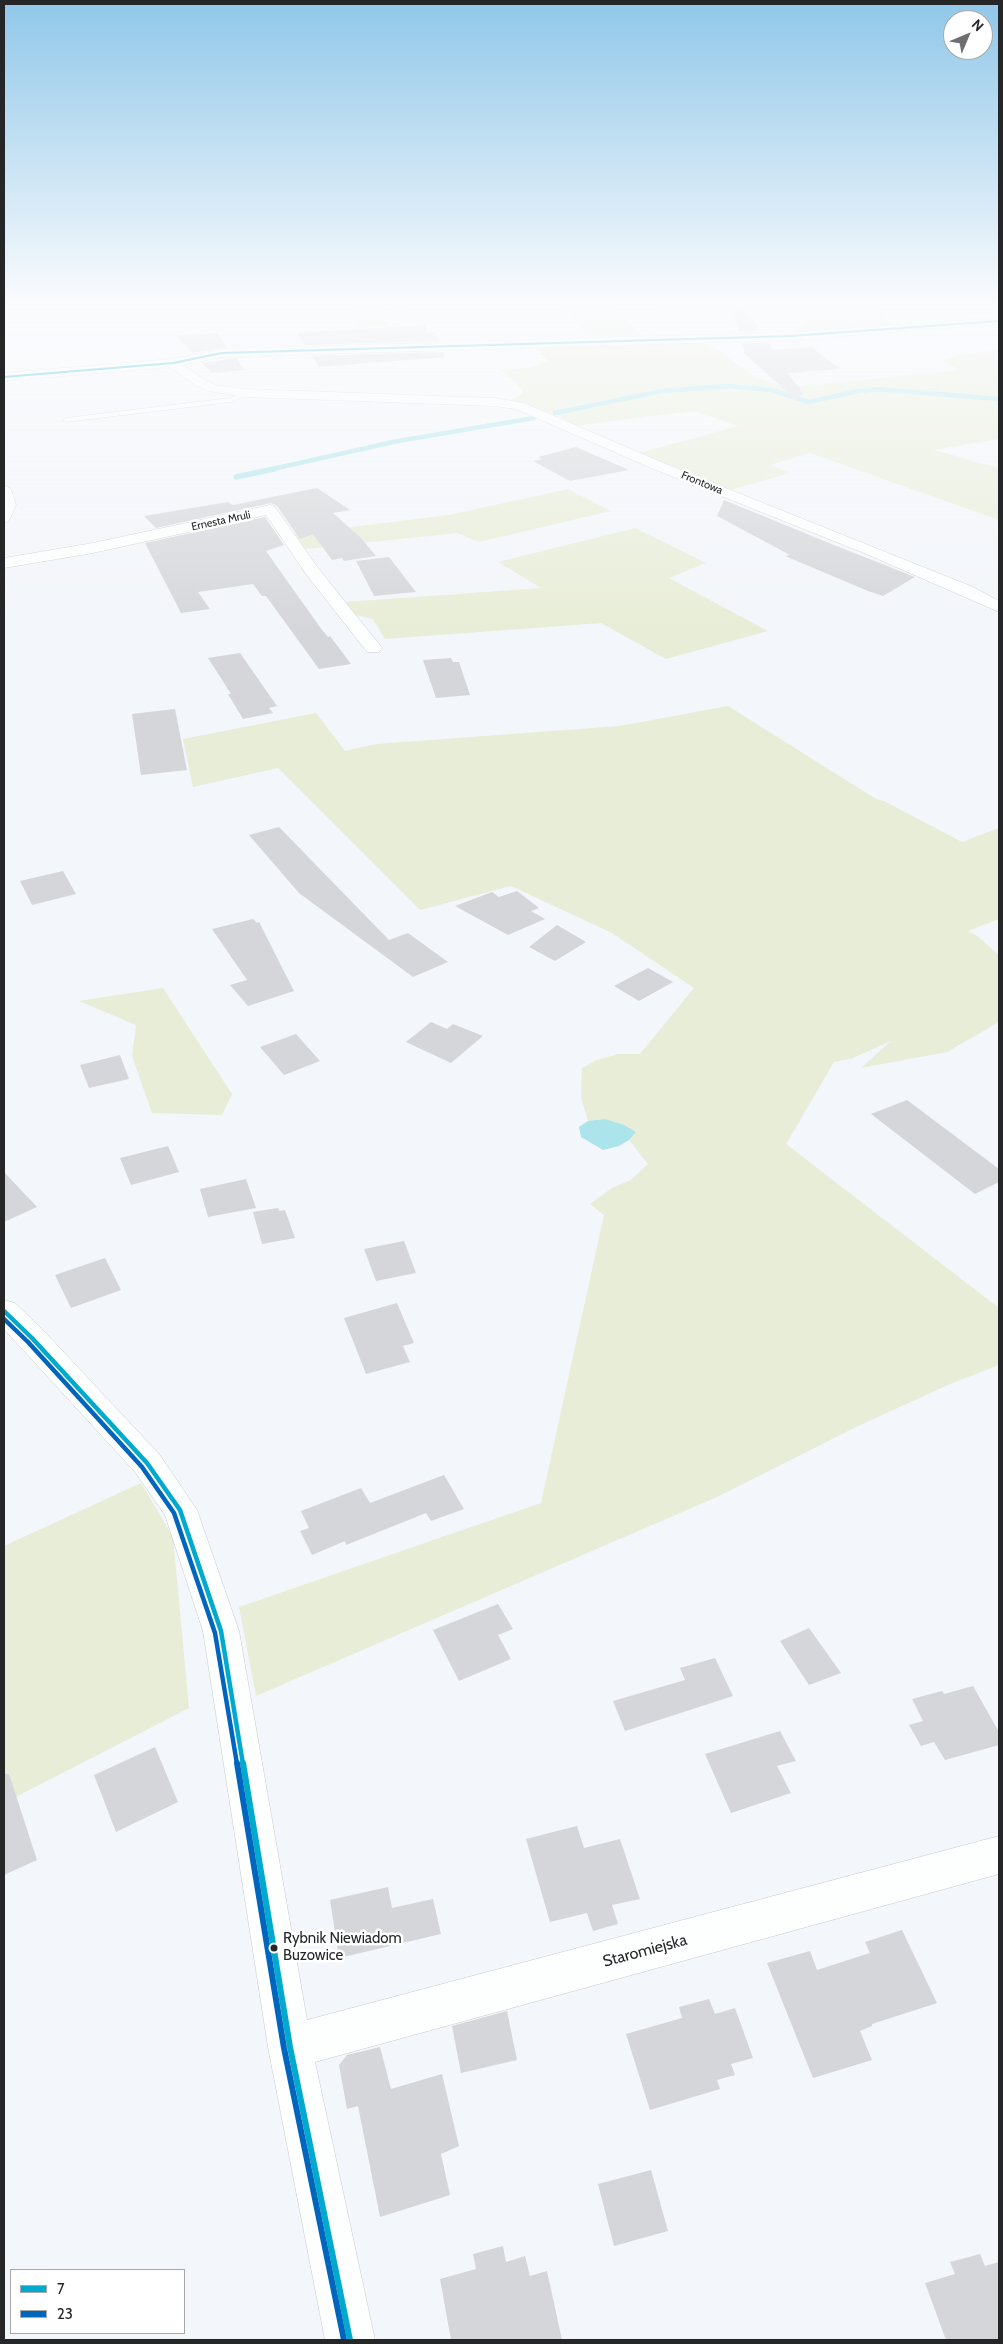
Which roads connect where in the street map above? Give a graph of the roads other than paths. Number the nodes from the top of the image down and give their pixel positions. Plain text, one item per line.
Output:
1 (137, 411) edge
2 (532, 411) edge
3 (66, 420) dead end
4 (4, 489) edge
5 (4, 518) edge
6 (4, 563) edge
7 (999, 607) edge
8 (373, 648) dead end
9 (4, 1311) edge
10 (999, 1855) edge
11 (290, 2047) junction
12 (350, 2340) edge

1 - 3 lane
2 - 7 street, Frontowa
4 - 5 street
6 - 8 street, Ernesta Mruli
9 - 11 street
10 - 11 street, Staromiejska
11 - 12 street

